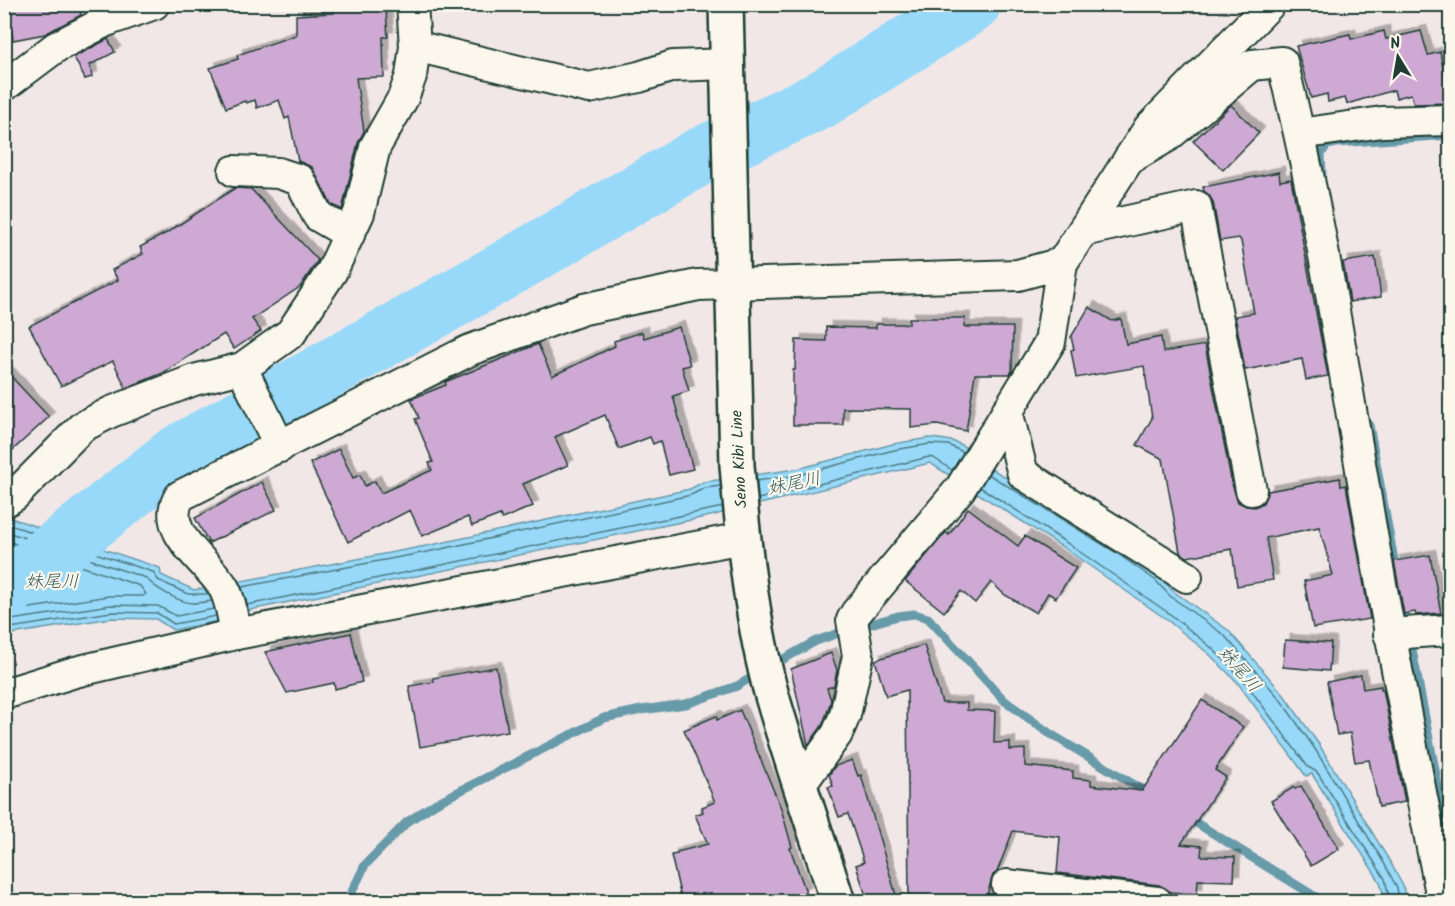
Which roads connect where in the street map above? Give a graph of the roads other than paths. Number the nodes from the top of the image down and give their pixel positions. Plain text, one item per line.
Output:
1 (154, 4) edge
2 (412, 4) edge
3 (726, 4) edge
4 (1270, 4) edge
5 (415, 46) junction
6 (728, 80) junction
7 (4, 86) edge
8 (1450, 120) edge
9 (1300, 134) junction
10 (1130, 159) junction
11 (234, 171) dead end
12 (1083, 231) junction
13 (349, 234) junction
14 (1062, 262) junction
15 (733, 285) junction
16 (244, 374) junction
17 (1007, 411) junction
18 (277, 441) junction
19 (1251, 490) dead end
20 (4, 502) edge
21 (742, 527) junction
22 (1187, 577) dead end
23 (230, 612) junction
24 (1450, 630) edge
25 (1401, 633) junction
26 (4, 694) edge
27 (801, 784) junction
28 (1007, 885) dead end
29 (838, 902) edge
30 (1157, 902) edge
31 (1438, 902) edge

1 - 7 street
2 - 5 street
3 - 6 main road, Seno Kibi Line
4 - 10 street
5 - 6 street
5 - 13 street
6 - 15 main road, Seno Kibi Line
8 - 9 street
9 - 10 street
9 - 25 street
10 - 12 street
11 - 13 street
12 - 14 street
12 - 19 street
13 - 16 street
14 - 15 street
14 - 17 street
15 - 18 street
15 - 21 main road, Seno Kibi Line
16 - 18 street
16 - 20 street
17 - 22 street
17 - 27 street
18 - 23 street
21 - 23 street
21 - 27 main road, Seno Kibi Line
23 - 26 street
24 - 25 street
25 - 31 street
27 - 29 main road, Seno Kibi Line
28 - 30 street

